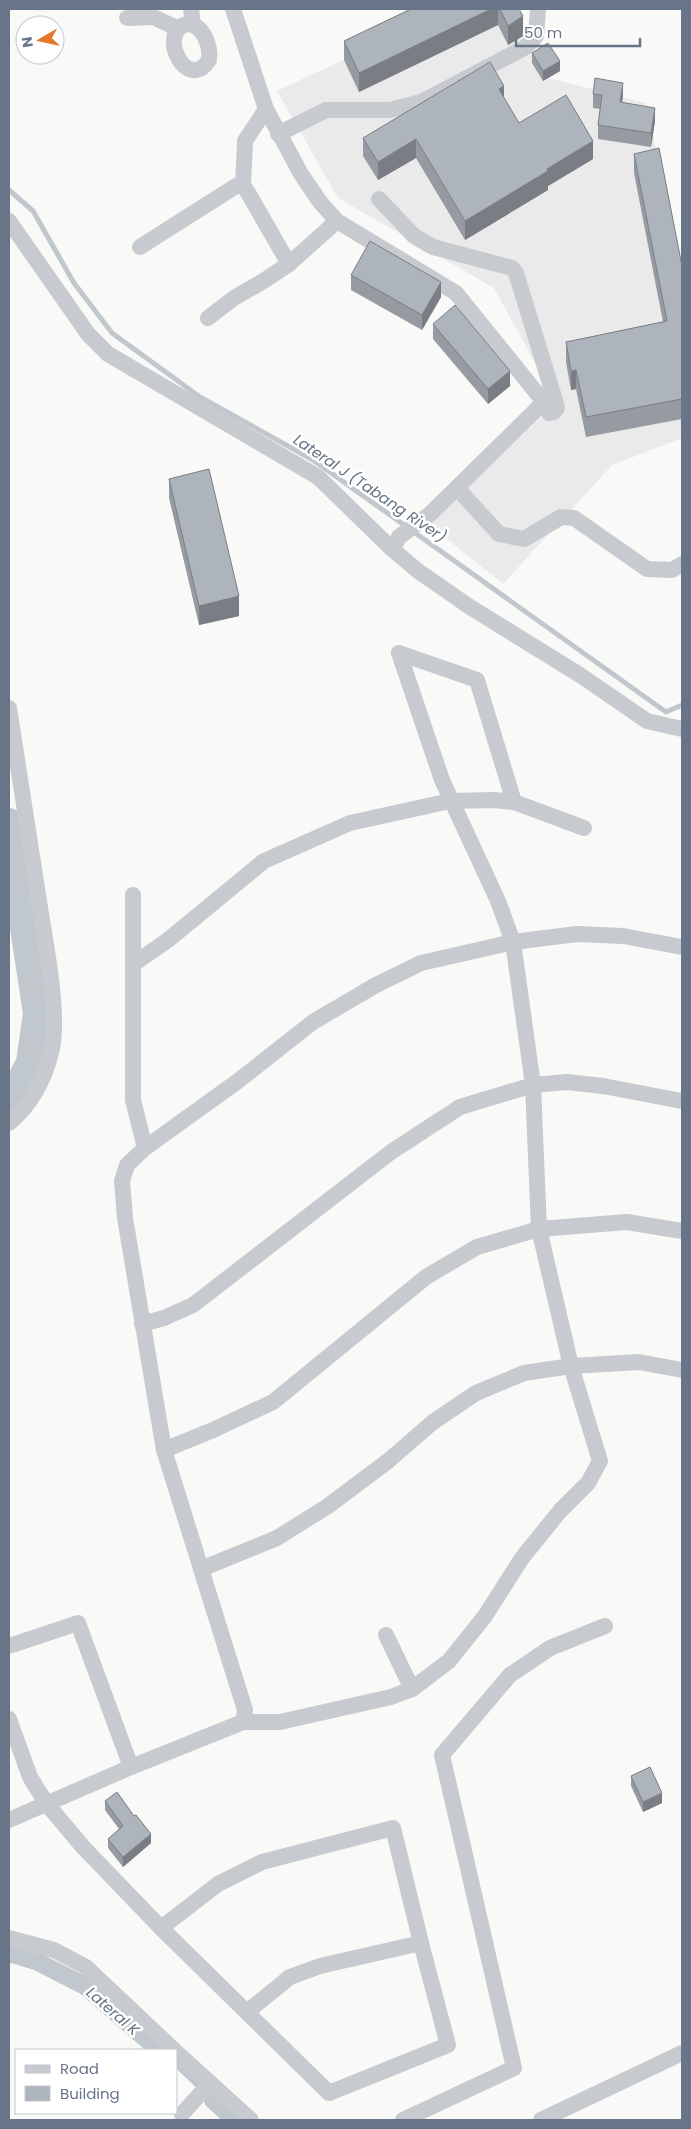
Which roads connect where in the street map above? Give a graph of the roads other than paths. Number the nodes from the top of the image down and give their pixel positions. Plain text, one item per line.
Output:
1 (233, 9) edge
2 (538, 9) edge
3 (127, 18) dead end
4 (187, 20) edge
5 (266, 109) junction
6 (278, 134) junction
7 (242, 186) junction
8 (379, 198) dead end
9 (9, 221) edge
10 (337, 221) junction
11 (140, 247) dead end
12 (289, 264) junction
13 (208, 318) dead end
14 (544, 402) junction
15 (457, 488) junction
16 (395, 543) junction
17 (682, 564) edge
18 (9, 708) edge
19 (682, 729) edge
20 (450, 801) junction
21 (514, 802) junction
22 (584, 828) dead end
23 (133, 895) dead end
24 (513, 942) junction
25 (682, 947) edge
26 (135, 963) junction
27 (532, 1085) junction
28 (682, 1101) edge
29 (9, 1123) edge
30 (145, 1148) junction
31 (540, 1229) junction
32 (682, 1231) edge
33 (142, 1324) junction
34 (571, 1366) junction
35 (682, 1370) edge
36 (164, 1450) junction
37 (201, 1570) junction
38 (605, 1626) dead end
39 (386, 1635) dead end
40 (9, 1646) edge
41 (412, 1689) junction
42 (9, 1719) edge
43 (243, 1722) junction
44 (131, 1767) junction
45 (46, 1804) junction
46 (9, 1820) edge
47 (161, 1928) junction
48 (9, 1938) edge
49 (420, 1943) junction
50 (247, 2012) junction
51 (173, 2049) edge
52 (682, 2053) edge
53 (178, 2054) edge
54 (210, 2083) junction
55 (182, 2114) dead end
56 (251, 2120) edge
57 (403, 2120) edge
58 (540, 2120) edge

1 - 5 street
2 - 6 street
3 - 4 street
5 - 6 street
5 - 7 street
6 - 10 street
7 - 11 street
7 - 12 street
8 - 14 street
9 - 16 street
10 - 12 street
10 - 14 street
12 - 13 street
14 - 15 street
15 - 16 street
15 - 17 street
16 - 19 street
18 - 29 street
20 - 21 street
20 - 21 street
20 - 24 street
20 - 26 street
21 - 22 street
23 - 26 street
24 - 25 street
24 - 27 street
24 - 30 street
26 - 30 street
27 - 28 street
27 - 31 street
27 - 33 street
30 - 33 street
31 - 32 street
31 - 34 street
31 - 36 street
33 - 36 street
34 - 35 street
34 - 37 street
34 - 41 street
36 - 37 street
37 - 43 street
38 - 57 street
39 - 41 street
40 - 44 street
41 - 43 street
42 - 45 street
43 - 44 street
44 - 45 street
45 - 46 street
45 - 47 street
47 - 49 street
47 - 50 street
48 - 51 street
49 - 50 street
49 - 50 street
52 - 58 street
53 - 54 street
54 - 55 street
54 - 56 street

